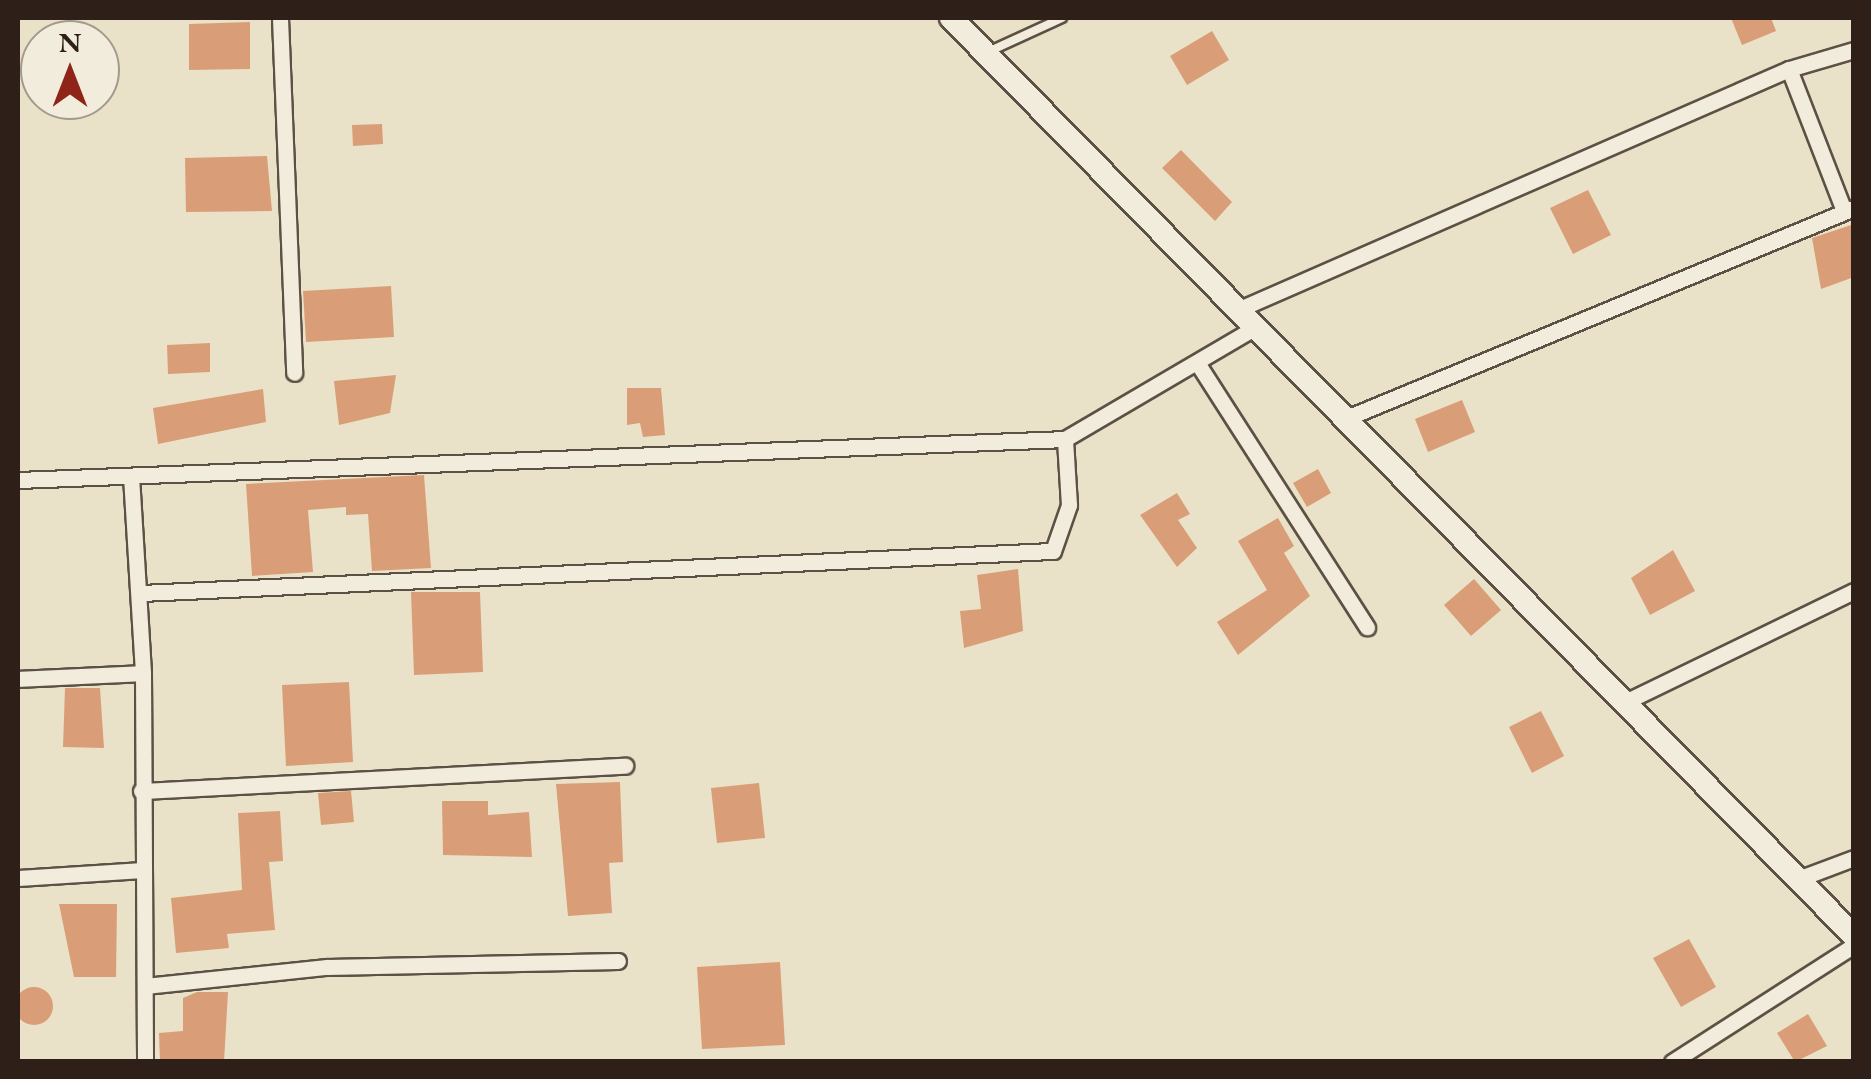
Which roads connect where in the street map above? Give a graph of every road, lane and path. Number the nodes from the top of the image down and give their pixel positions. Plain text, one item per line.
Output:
1 (280, 18) edge
2 (952, 18) edge
3 (1062, 18) edge
4 (1854, 50) edge
5 (986, 53) junction
6 (1789, 70) junction
7 (1849, 210) edge
8 (1237, 310) junction
9 (1254, 328) junction
10 (1198, 364) junction
11 (294, 372) dead end
12 (1344, 419) junction
13 (1065, 438) junction
14 (130, 476) junction
15 (18, 480) edge
16 (1854, 591) edge
17 (141, 592) junction
18 (1366, 627) dead end
19 (143, 673) junction
20 (18, 679) edge
21 (1623, 704) junction
22 (625, 766) dead end
23 (141, 790) junction
24 (1854, 858) edge
25 (143, 870) junction
26 (18, 878) edge
27 (1798, 878) junction
28 (1854, 936) edge
29 (1854, 944) edge
30 (618, 961) dead end
31 (145, 986) junction
32 (145, 1062) edge
33 (1672, 1062) edge

1 - 11 street
2 - 5 main road
3 - 5 lane
4 - 6 street
5 - 8 main road
6 - 7 street
6 - 8 street
7 - 12 street
8 - 9 main road
9 - 10 street
9 - 12 main road
10 - 13 street
10 - 18 street
12 - 21 main road
13 - 14 street
13 - 17 street
14 - 15 street
14 - 17 street
16 - 21 street
17 - 19 street
19 - 20 street
19 - 23 street
21 - 27 main road
22 - 23 street
23 - 25 street
24 - 27 street
25 - 26 street
25 - 31 street
27 - 28 main road
29 - 33 street
30 - 31 street
31 - 32 street

